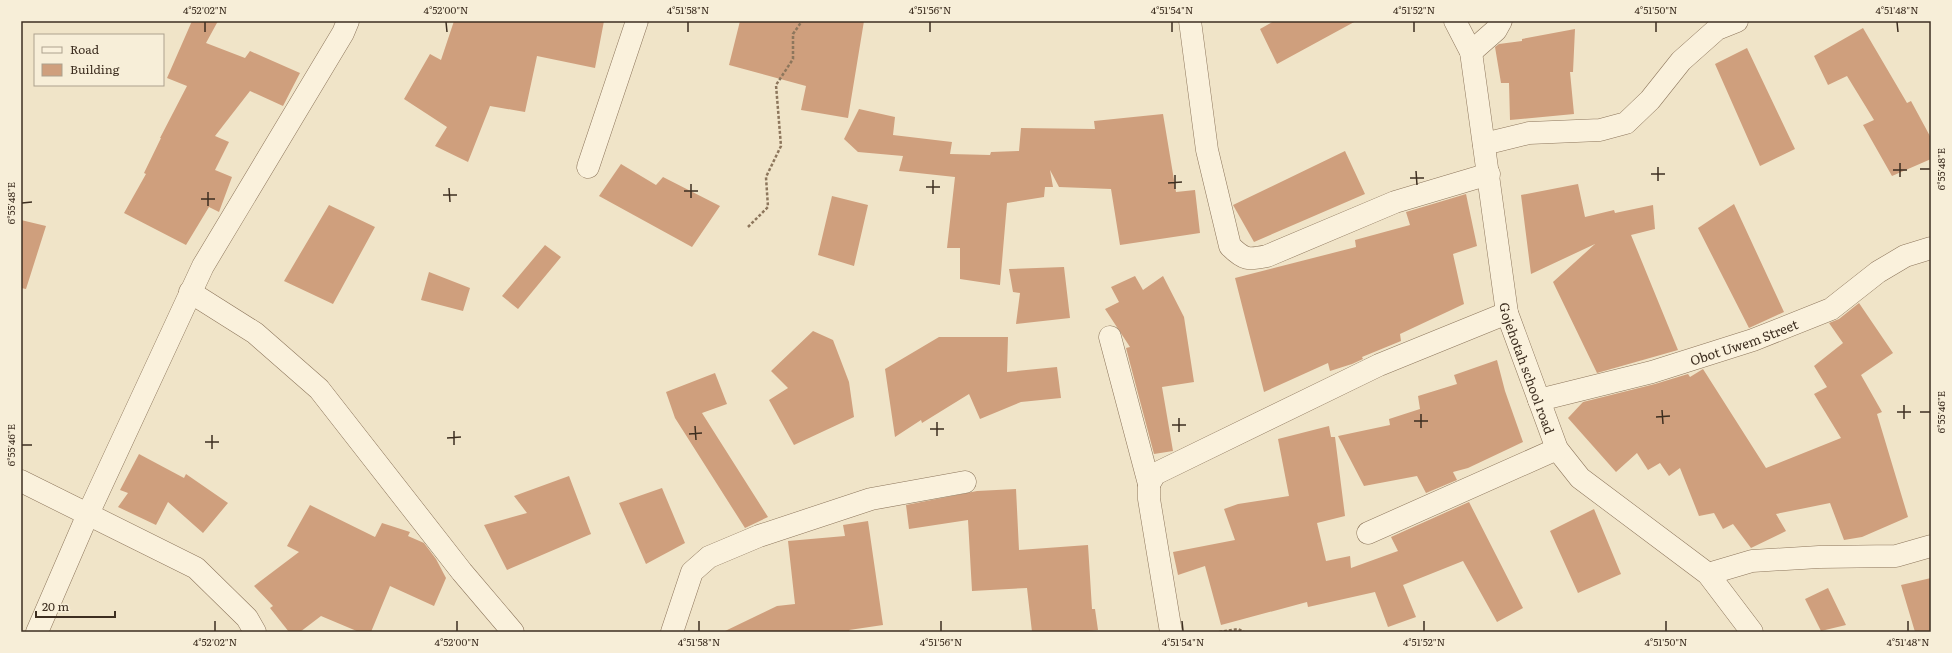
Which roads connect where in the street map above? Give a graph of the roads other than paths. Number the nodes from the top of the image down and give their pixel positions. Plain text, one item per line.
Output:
1 (348, 21) edge
2 (637, 21) edge
3 (1190, 21) edge
4 (1455, 21) edge
5 (1501, 21) edge
6 (1737, 21) edge
7 (1471, 52) junction
8 (1484, 144) junction
9 (588, 167) dead end
10 (1489, 174) junction
11 (1931, 248) edge
12 (190, 292) junction
13 (1507, 313) junction
14 (1110, 337) dead end
15 (1539, 400) junction
16 (1557, 449) junction
17 (21, 481) edge
18 (965, 482) dead end
19 (1149, 484) junction
20 (88, 514) junction
21 (1368, 533) dead end
22 (1931, 546) edge
23 (1708, 574) junction
24 (36, 632) edge
25 (255, 632) edge
26 (513, 632) edge
27 (672, 632) edge
28 (1171, 632) edge
29 (1752, 632) edge

1 - 12 street
2 - 9 street
3 - 10 street
4 - 7 street, Gojehotah school road
5 - 7 street
6 - 8 street
7 - 8 street, Gojehotah school road
8 - 10 street, Gojehotah school road
10 - 13 street, Gojehotah school road
11 - 15 street, Obot Uwem Street
12 - 20 street
12 - 26 street
13 - 15 street, Gojehotah school road
13 - 19 street
14 - 19 street
15 - 16 street, Gojehotah school road
16 - 21 street
16 - 23 street, Gojehotah school road
17 - 20 street
18 - 27 street
19 - 28 street
20 - 24 street
20 - 25 street
22 - 23 street
23 - 29 street, Gojehotah school road

